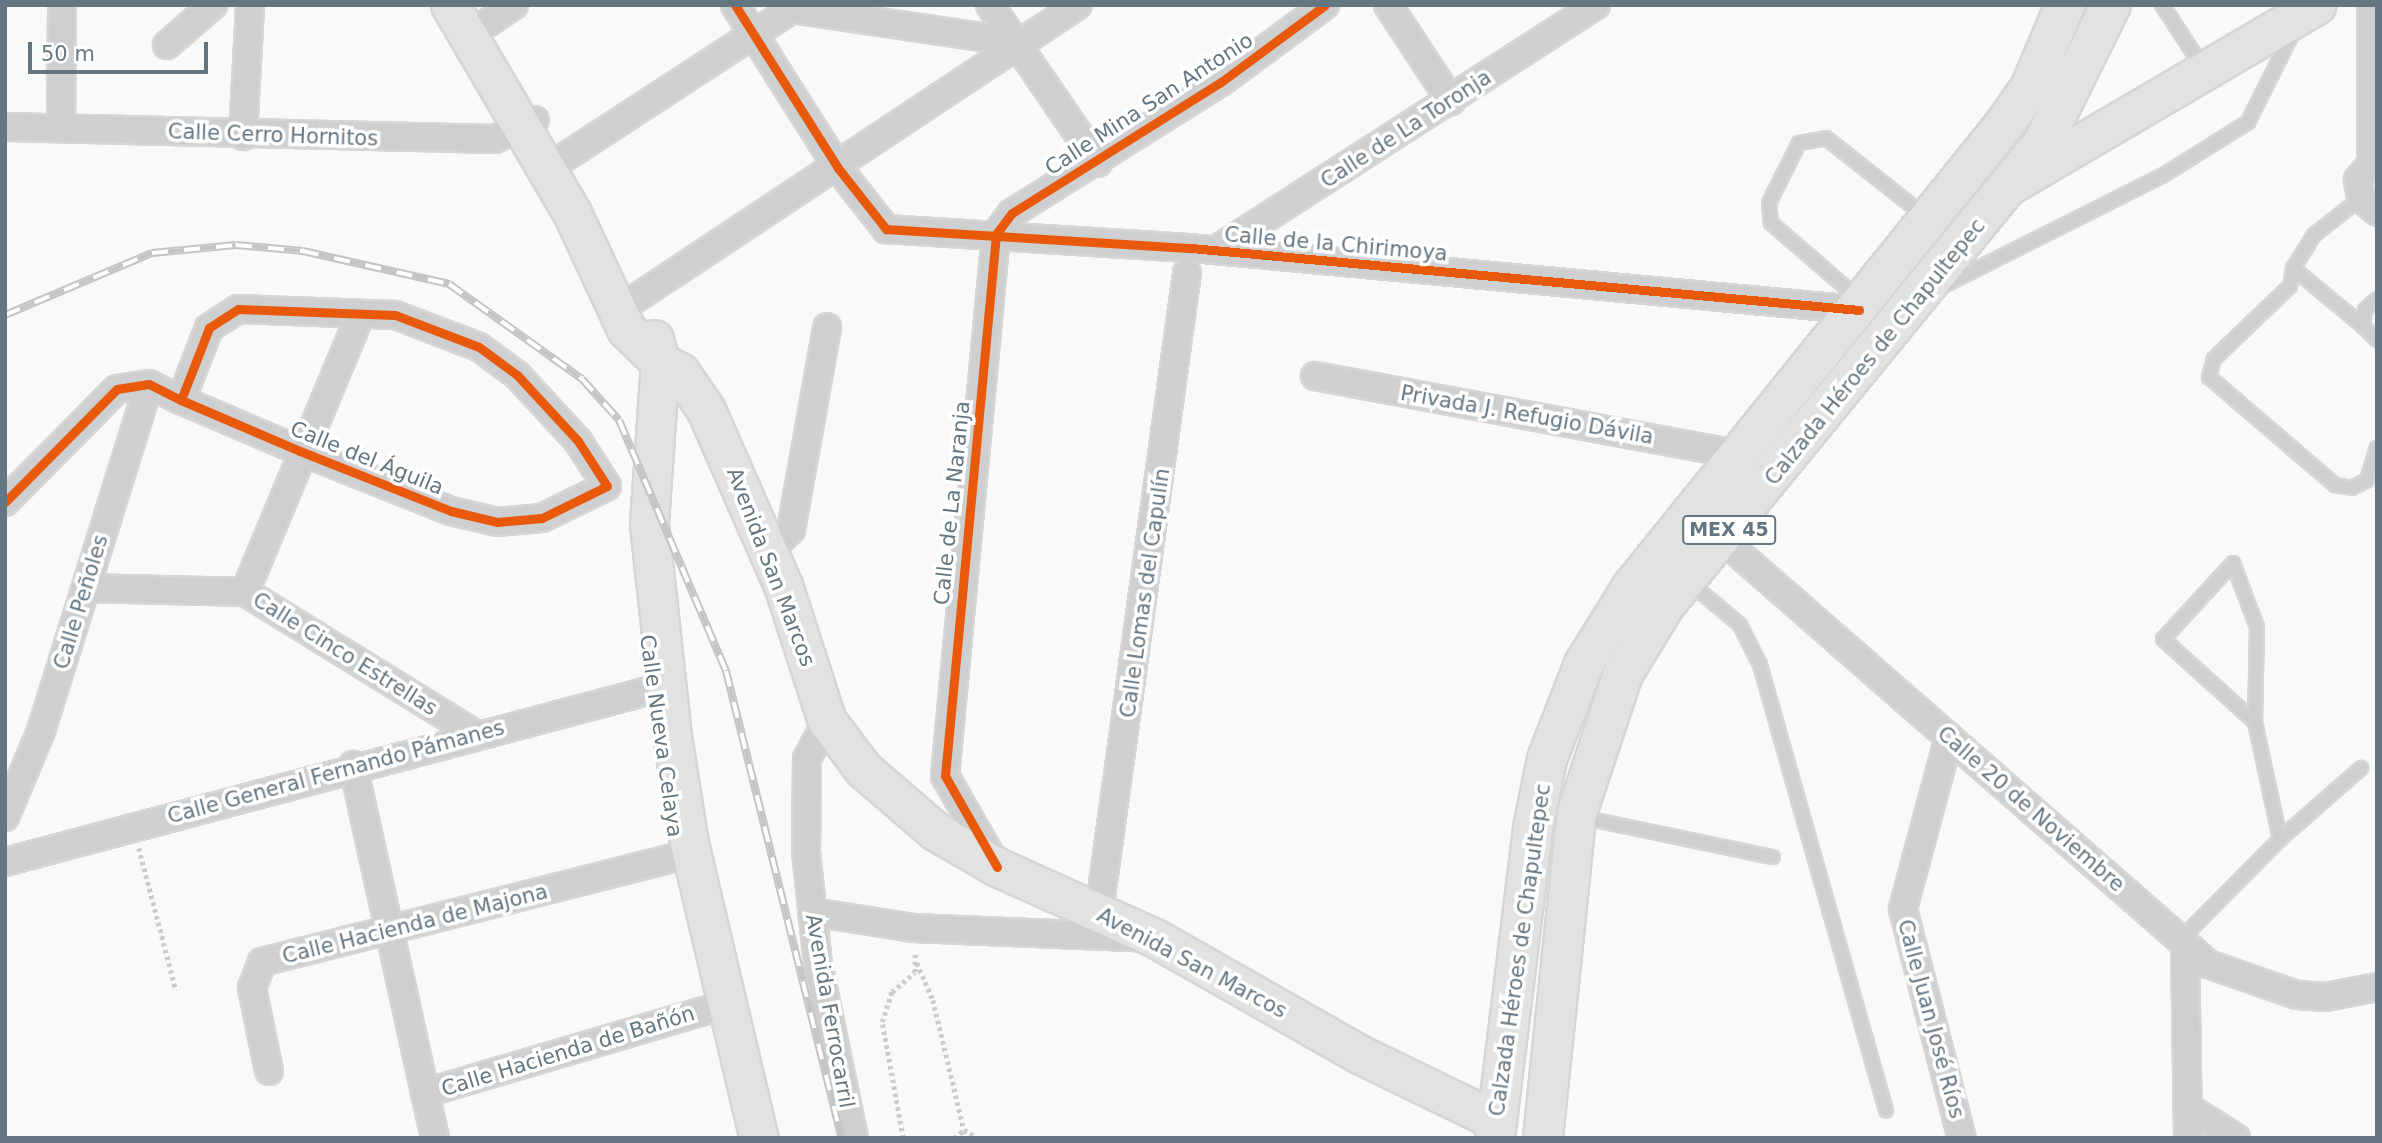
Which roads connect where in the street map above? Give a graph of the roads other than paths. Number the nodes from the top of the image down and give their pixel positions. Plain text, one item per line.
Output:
1 (62, 5) edge
2 (212, 5) edge
3 (250, 5) edge
4 (450, 5) edge
5 (514, 5) edge
6 (735, 5) edge
7 (990, 5) edge
8 (1078, 5) edge
9 (1325, 5) edge
10 (1388, 5) edge
11 (1595, 5) edge
12 (2065, 5) edge
13 (2111, 5) edge
14 (2162, 5) edge
15 (795, 7) edge
16 (2373, 8) edge
17 (2310, 9) edge
18 (474, 17) edge
19 (753, 31) junction
20 (1015, 42) junction
21 (167, 45) dead end
22 (2207, 72) junction
23 (1451, 101) junction
24 (531, 122) junction
25 (61, 126) junction
26 (5, 128) edge
27 (243, 136) junction
28 (2374, 159) edge
29 (559, 161) junction
30 (1098, 163) junction
31 (838, 168) junction
32 (2013, 183) junction
33 (2369, 205) edge
34 (1931, 220) junction
35 (996, 234) junction
36 (1216, 250) junction
37 (2293, 268) junction
38 (1187, 273) dead end
39 (1920, 297) junction
40 (2377, 299) edge
41 (1862, 307) junction
42 (629, 315) junction
43 (360, 316) junction
44 (2363, 326) junction
45 (827, 327) dead end
46 (2377, 340) edge
47 (660, 362) junction
48 (1315, 376) dead end
49 (149, 384) junction
50 (181, 400) junction
51 (2377, 448) edge
52 (300, 451) junction
53 (1740, 454) junction
54 (5, 502) edge
55 (1721, 539) junction
56 (769, 551) junction
57 (1686, 579) junction
58 (86, 588) junction
59 (245, 592) junction
60 (660, 687) junction
61 (827, 721) junction
62 (2255, 722) junction
63 (473, 733) junction
64 (1949, 737) junction
65 (353, 765) junction
66 (2361, 768) dead end
67 (1576, 816) junction
68 (5, 817) edge
69 (2280, 839) junction
70 (677, 857) junction
71 (1773, 857) dead end
72 (5, 862) edge
73 (997, 867) junction
74 (811, 912) junction
75 (1099, 912) junction
76 (393, 932) junction
77 (1155, 938) junction
78 (2185, 944) junction
79 (2377, 987) edge
80 (710, 1009) junction
81 (269, 1071) dead end
82 (425, 1093) junction
83 (2187, 1107) junction
84 (1886, 1111) dead end
85 (1496, 1130) edge
86 (435, 1138) edge
87 (742, 1138) edge
88 (759, 1138) edge
89 (854, 1138) edge
90 (1543, 1138) edge
91 (1962, 1138) edge
92 (2188, 1138) edge
93 (2236, 1138) edge

1 - 25 street
2 - 21 street
3 - 27 street
4 - 24 main road
5 - 18 street
6 - 19 street, Calle de la Chirimoya
7 - 20 street
8 - 20 street
9 - 30 street, Calle Mina San Antonio
10 - 23 street
11 - 23 street, Calle de La Toronja
12 - 34 main road, Calzada Héroes de Chapultepec / MEX 45
13 - 32 main road, Calzada Héroes de Chapultepec / MEX 45
14 - 22 lane
15 - 19 street
15 - 20 street
16 - 28 street
17 - 22 main road
17 - 39 lane
18 - 24 main road
19 - 29 street
19 - 31 street, Calle de la Chirimoya
20 - 30 street
20 - 31 street
22 - 32 main road
23 - 36 street, Calle de La Toronja
24 - 27 street, Calle Cerro Hornitos
24 - 29 main road
24 - 42 main road
25 - 26 street, Calle Cerro Hornitos
25 - 27 street, Calle Cerro Hornitos
28 - 33 street
29 - 42 main road
30 - 35 street, Calle Mina San Antonio
31 - 35 street, Calle de la Chirimoya
31 - 42 street
32 - 39 main road, Calzada Héroes de Chapultepec / MEX 45
33 - 37 lane
34 - 41 main road, Calzada Héroes de Chapultepec / MEX 45
34 - 41 lane
35 - 36 street, Calle de la Chirimoya
35 - 73 street, Calle de La Naranja
36 - 41 street, Calle de la Chirimoya
37 - 44 lane
37 - 51 lane
38 - 75 street, Calle Lomas del Capulín
39 - 55 main road, Calzada Héroes de Chapultepec / MEX 45
40 - 44 lane
41 - 53 main road, Calzada Héroes de Chapultepec / MEX 45
42 - 47 main road
42 - 60 main road, Calle Nueva Celaya
43 - 50 street
43 - 52 street
43 - 52 street, Calle del Águila
44 - 46 lane
45 - 56 street
47 - 56 main road, Avenida San Marcos
47 - 60 main road, Calle Nueva Celaya
48 - 53 street, Privada J. Refugio Dávila
49 - 50 street, Calle del Águila
49 - 54 street
49 - 58 street, Calle Peñoles
50 - 52 street, Calle del Águila
52 - 59 street
53 - 85 main road, Calzada Héroes de Chapultepec / MEX 45
55 - 57 main road, Calzada Héroes de Chapultepec / MEX 45
55 - 64 street, Calle 20 de Noviembre
56 - 61 main road, Avenida San Marcos
57 - 67 main road, Calzada Héroes de Chapultepec / MEX 45
57 - 84 lane
58 - 59 street, Calle Cinco Estrellas
58 - 68 street, Calle Peñoles
59 - 63 street, Calle Cinco Estrellas
60 - 63 street, Calle General Fernando Pámanes
60 - 70 main road, Calle Nueva Celaya
60 - 88 main road, Calle Nueva Celaya
61 - 73 main road, Avenida San Marcos
61 - 74 street, Avenida Ferrocarril
62 - 62 lane
62 - 69 lane
63 - 65 street, Calle General Fernando Pámanes
64 - 78 street, Calle 20 de Noviembre
64 - 91 street, Calle Juan José Ríos
65 - 72 street, Calle General Fernando Pámanes
65 - 76 street
66 - 69 lane
67 - 71 lane
67 - 90 main road, Calzada Héroes de Chapultepec / MEX 45
69 - 78 lane
70 - 76 street, Calle Hacienda de Majona
70 - 80 main road, Calle Nueva Celaya
73 - 75 main road, Avenida San Marcos
74 - 77 street
74 - 89 street, Avenida Ferrocarril
75 - 77 main road, Avenida San Marcos
76 - 81 street, Calle Hacienda de Majona
76 - 82 street
77 - 85 main road, Avenida San Marcos
78 - 79 street, Calle 20 de Noviembre
78 - 83 street
80 - 82 street, Calle Hacienda de Bañón
80 - 87 main road, Calle Nueva Celaya
82 - 86 street
83 - 92 street
83 - 93 street

